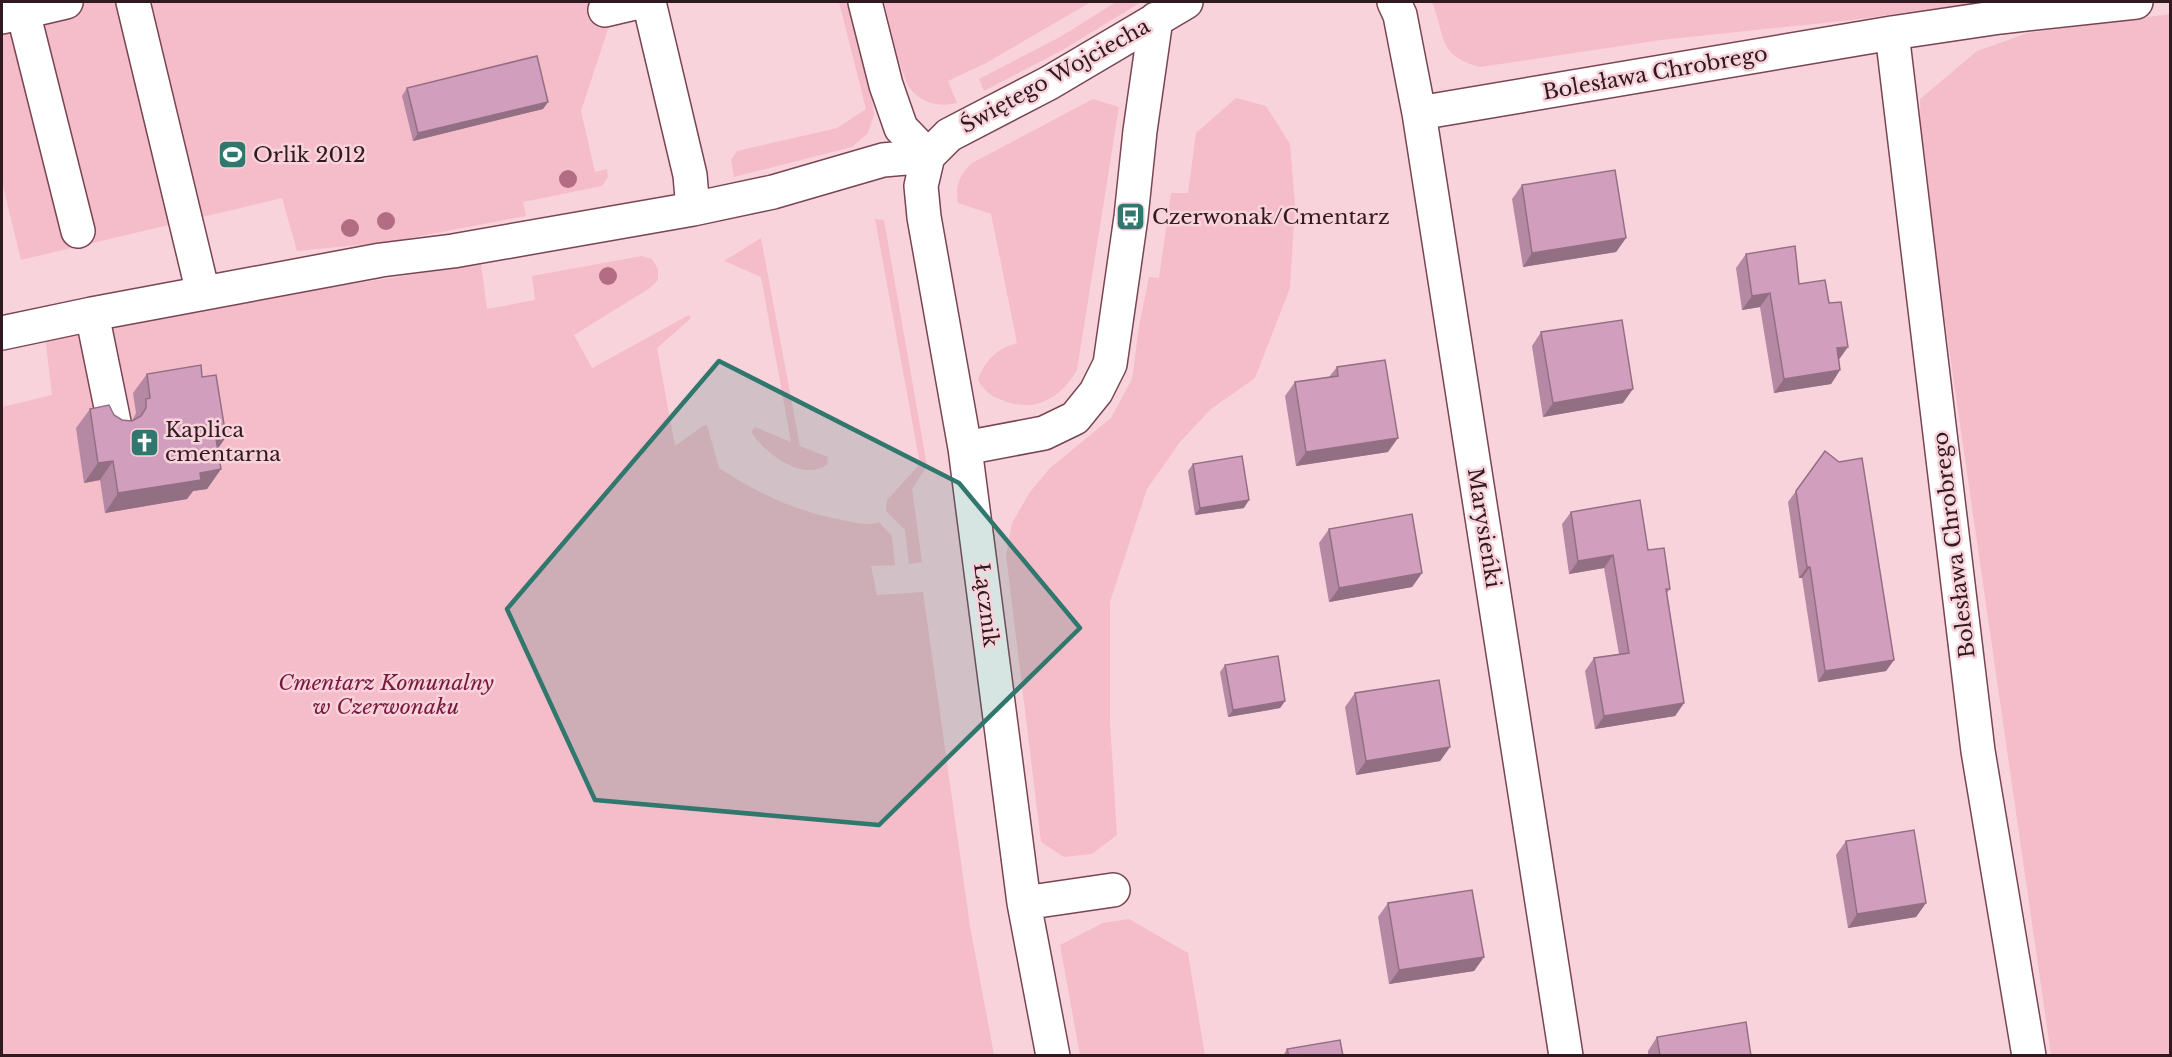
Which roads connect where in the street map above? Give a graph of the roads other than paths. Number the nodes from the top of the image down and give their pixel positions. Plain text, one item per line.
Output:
1 (66, 2) edge
2 (133, 2) edge
3 (639, 2) edge
4 (648, 2) edge
5 (865, 2) edge
6 (1186, 2) edge
7 (1394, 2) edge
8 (2136, 2) edge
9 (605, 10) dead end
10 (12, 15) edge
11 (1156, 19) junction
12 (1892, 33) junction
13 (1419, 113) junction
14 (928, 156) junction
15 (693, 209) junction
16 (78, 231) dead end
17 (203, 293) junction
18 (92, 314) junction
19 (2, 333) edge
20 (114, 422) edge
21 (965, 448) junction
22 (1113, 890) dead end
23 (1024, 903) junction
24 (1053, 1056) edge
25 (1566, 1056) edge
26 (2029, 1056) edge

1 - 10 street
2 - 17 street
3 - 9 street
4 - 15 street
5 - 14 street
6 - 11 street, Świętego Wojciecha
7 - 13 street, Marysieńki
8 - 12 street, Bolesława Chrobrego
10 - 16 street
11 - 14 street, Świętego Wojciecha
11 - 21 street
12 - 13 street, Bolesława Chrobrego
12 - 26 street, Bolesława Chrobrego
13 - 25 street, Marysieńki
14 - 15 street
14 - 21 street, Łącznik
15 - 17 street
17 - 18 street
18 - 19 street
18 - 20 street
21 - 23 street, Łącznik
22 - 23 street
23 - 24 street, Łącznik

